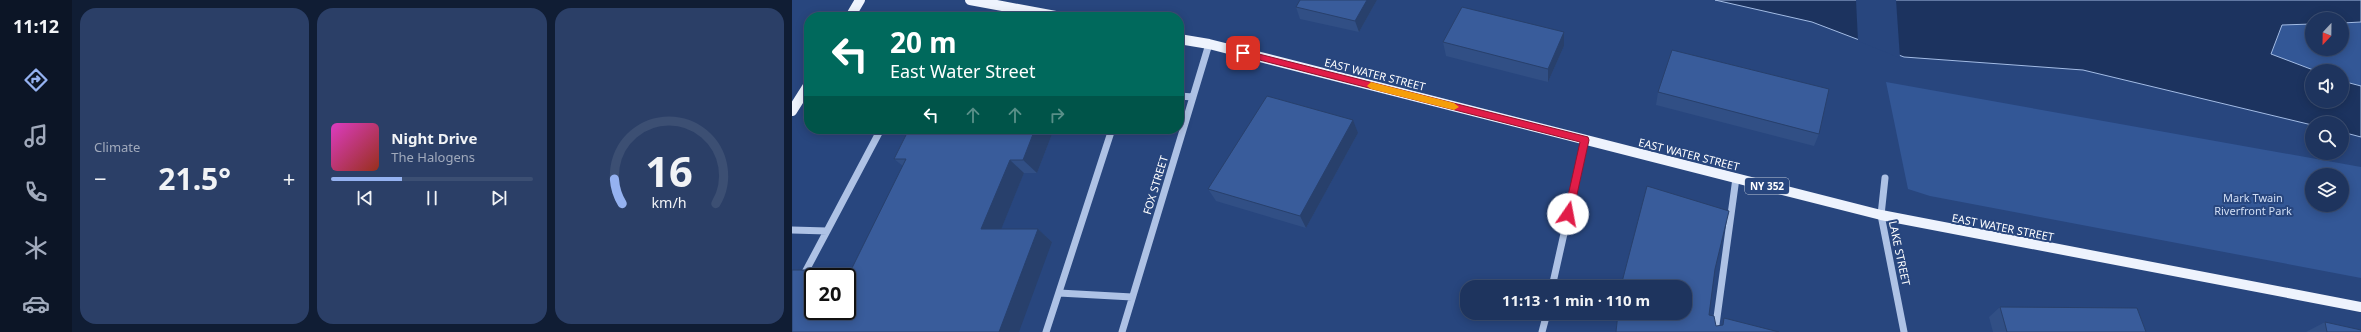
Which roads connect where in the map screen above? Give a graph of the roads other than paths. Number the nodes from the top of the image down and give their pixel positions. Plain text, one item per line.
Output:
1 (860, 0) edge
2 (970, 0) edge
3 (853, 12) edge
4 (1034, 12) edge
5 (1184, 40) edge
6 (1209, 44) junction
7 (804, 92) edge
8 (1184, 96) edge
9 (1193, 97) junction
10 (792, 111) edge
11 (1184, 127) edge
12 (878, 134) edge
13 (1110, 134) edge
14 (1182, 134) edge
15 (1585, 140) junction
16 (1736, 178) junction
17 (1885, 178) dead end
18 (1881, 215) junction
19 (792, 230) edge
20 (828, 231) junction
21 (1554, 280) edge
22 (799, 283) edge
23 (1059, 293) junction
24 (1132, 297) junction
25 (2361, 307) edge
26 (1545, 320) edge
27 (1046, 332) edge
28 (1122, 332) edge
29 (1542, 332) edge
30 (1715, 332) edge
31 (1904, 332) edge

1 - 3 main road
2 - 4 main road
5 - 6 main road, EAST WATER STREET / NY 352
6 - 9 street, FOX STREET
6 - 15 main road, EAST WATER STREET / NY 352
7 - 10 main road
8 - 9 street
9 - 11 street, FOX STREET
12 - 20 street
13 - 23 street
14 - 24 street, FOX STREET
15 - 16 main road, EAST WATER STREET / NY 352
15 - 21 street
16 - 18 main road, EAST WATER STREET / NY 352
16 - 30 street
17 - 18 street, LAKE STREET
18 - 25 main road, EAST WATER STREET / NY 352
18 - 31 street, LAKE STREET
19 - 20 street
20 - 22 street
23 - 24 street
23 - 27 street
24 - 28 street, FOX STREET
26 - 29 street

